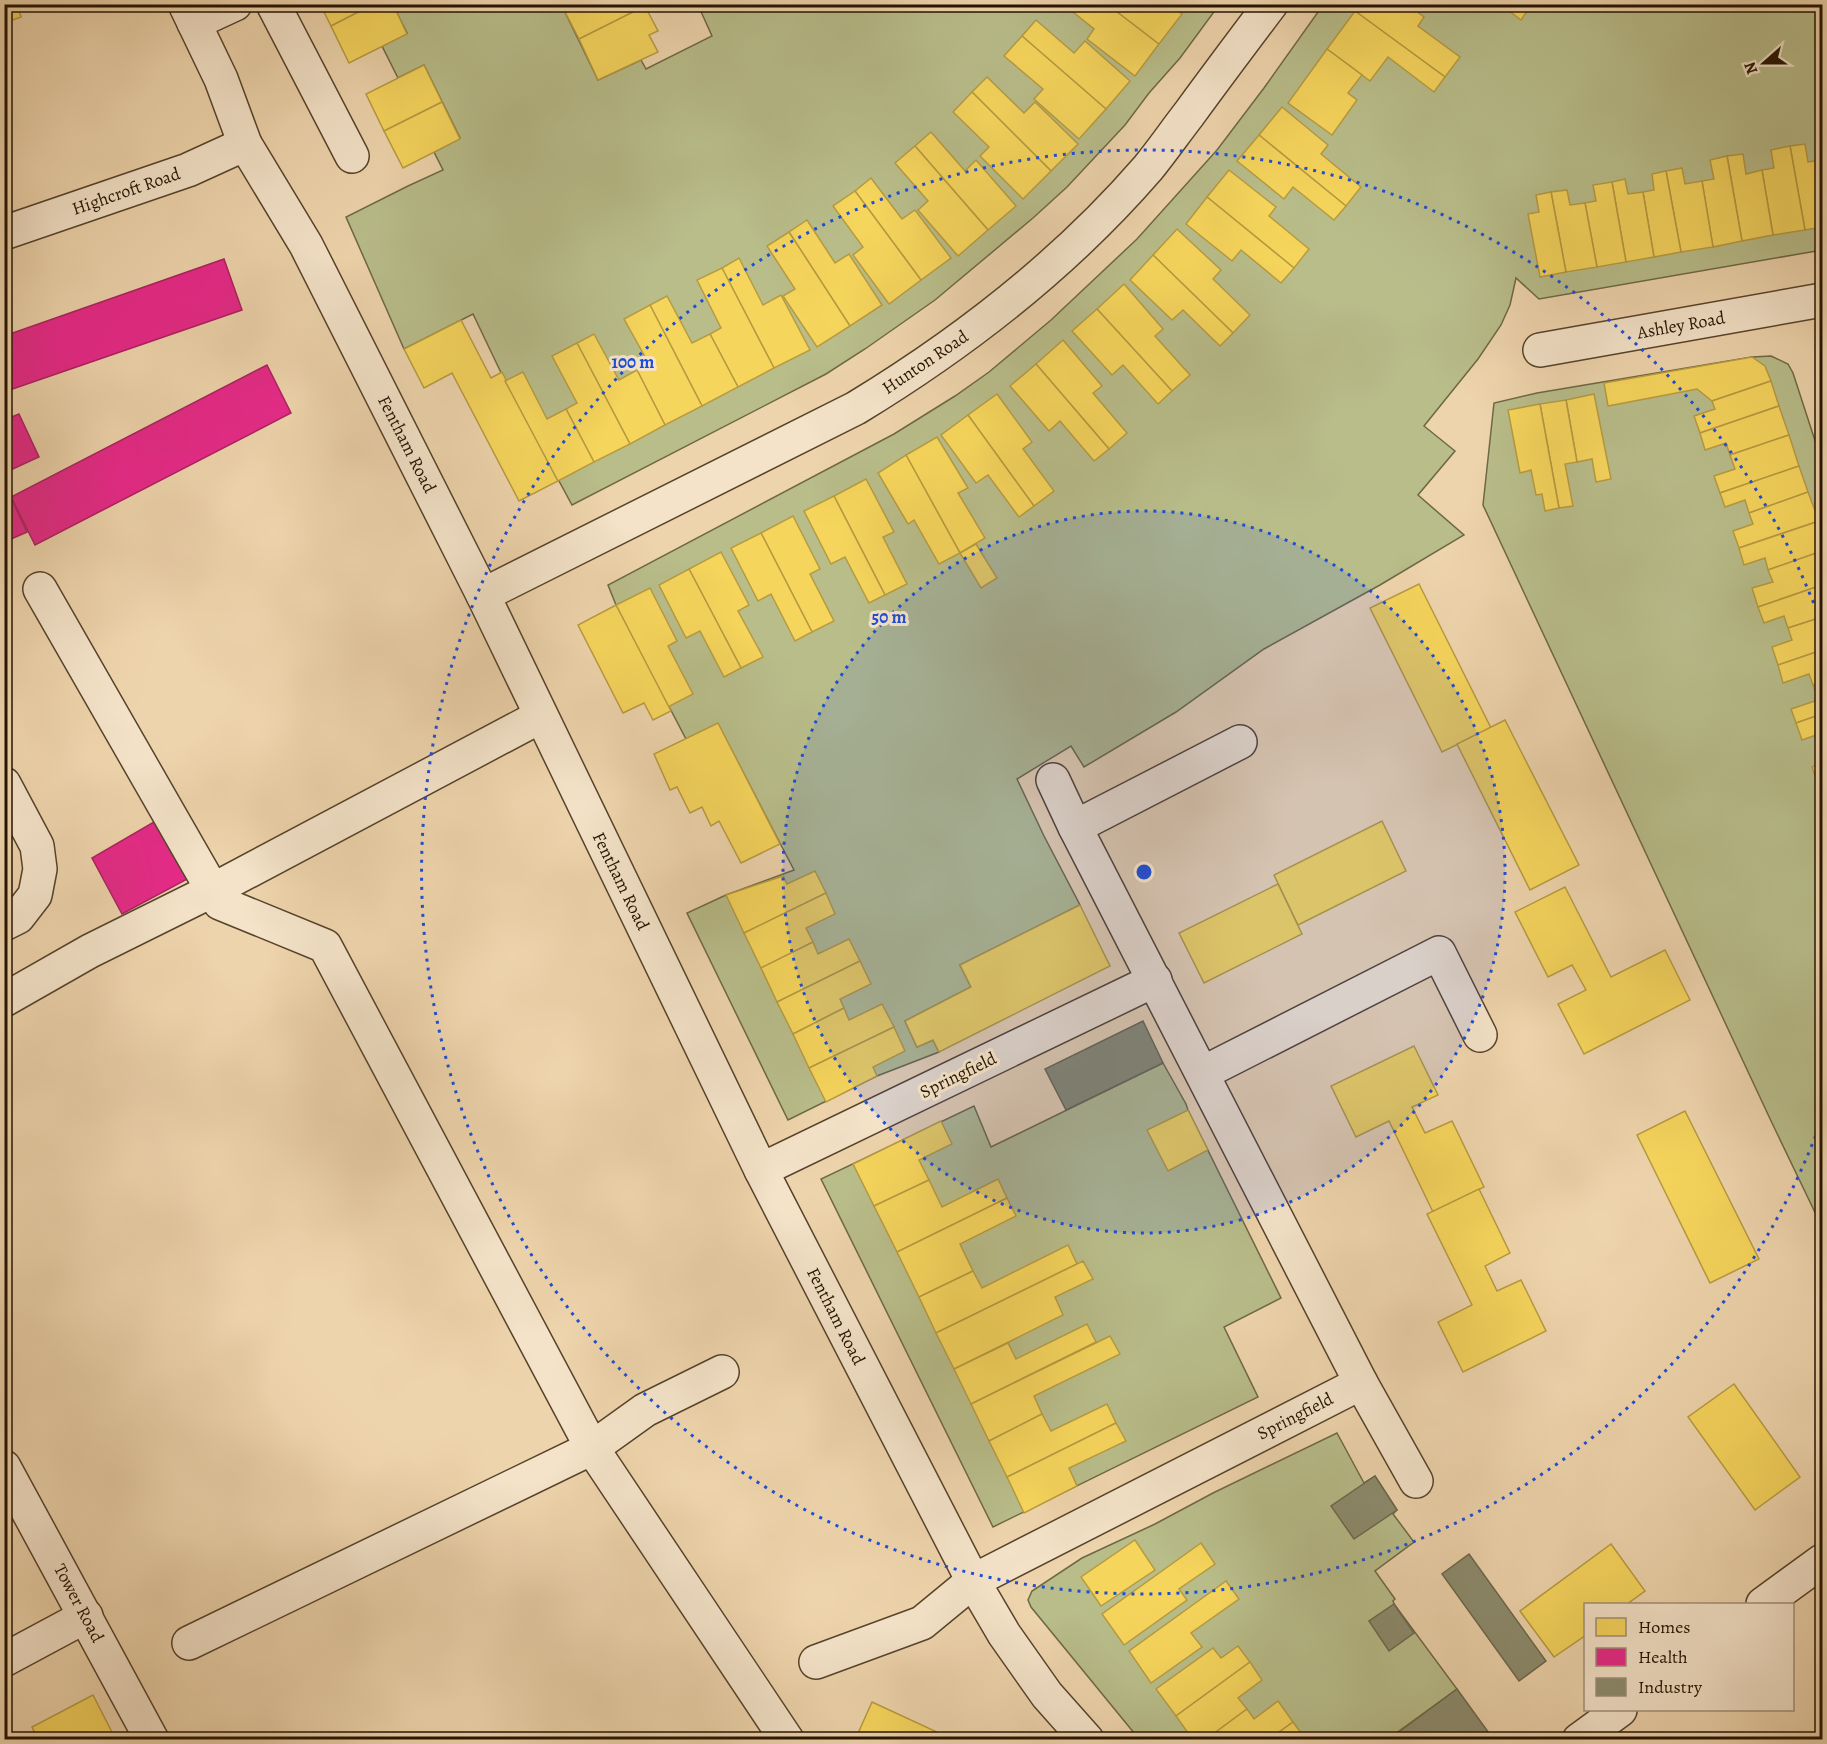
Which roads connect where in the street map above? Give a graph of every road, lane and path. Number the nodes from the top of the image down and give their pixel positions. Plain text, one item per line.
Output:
1 (235, 4) edge
2 (273, 4) edge
3 (1271, 4) edge
4 (190, 14) edge
5 (245, 144) junction
6 (352, 156) dead end
7 (4, 233) edge
8 (1820, 309) edge
9 (1540, 350) dead end
10 (40, 589) dead end
11 (483, 595) junction
12 (541, 716) junction
13 (1240, 742) dead end
14 (1053, 780) dead end
15 (4, 784) edge
16 (1075, 826) junction
17 (213, 890) junction
18 (4, 924) edge
19 (1155, 980) junction
20 (4, 1000) edge
21 (1480, 1035) dead end
22 (1203, 1073) junction
23 (761, 1170) junction
24 (722, 1372) dead end
25 (1361, 1383) junction
26 (592, 1448) junction
27 (4, 1467) edge
28 (1416, 1481) dead end
29 (1822, 1561) edge
30 (973, 1581) junction
31 (1766, 1603) edge
32 (86, 1616) junction
33 (189, 1643) dead end
34 (4, 1660) edge
35 (816, 1662) dead end
36 (1619, 1711) edge
37 (152, 1740) edge
38 (787, 1740) edge
39 (1087, 1740) edge
40 (1579, 1740) edge

1 - 4 street
2 - 6 street
3 - 11 street, Hunton Road
4 - 5 street, Fentham Road
5 - 7 street, Highcroft Road
5 - 11 street, Fentham Road
8 - 9 street, Ashley Road
10 - 17 street
11 - 12 street, Fentham Road
12 - 17 street
12 - 23 street, Fentham Road
13 - 16 street
14 - 16 street
15 - 18 street
16 - 19 street
17 - 20 street
17 - 26 street
19 - 22 street
19 - 23 street, Springfield
21 - 22 street
22 - 25 street
23 - 30 street, Fentham Road
24 - 26 street
25 - 28 street
25 - 30 street, Springfield
26 - 33 street
26 - 38 street
27 - 32 street, Tower Road
29 - 31 street
30 - 35 street, Springfield
30 - 39 street, Fentham Road
32 - 34 street
32 - 37 street, Tower Road
36 - 40 street

